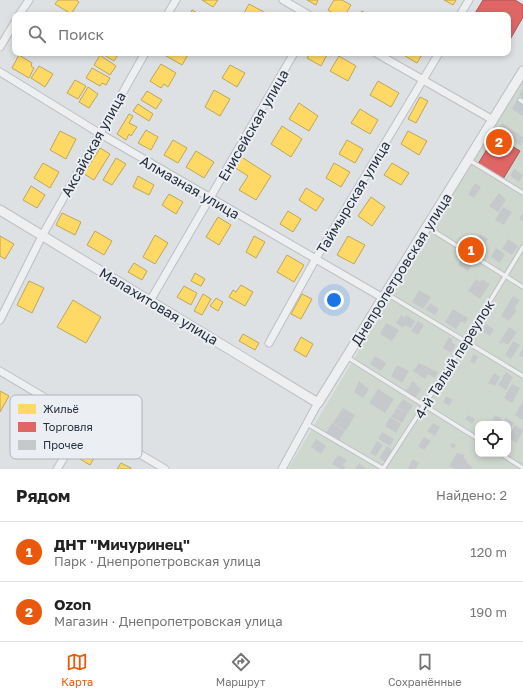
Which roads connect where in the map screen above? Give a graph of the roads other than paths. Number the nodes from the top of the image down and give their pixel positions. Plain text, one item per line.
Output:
1 (28, 0) edge
2 (176, 0) edge
3 (283, 0) edge
4 (469, 0) edge
5 (21, 12) edge
6 (169, 12) edge
7 (304, 12) edge
8 (462, 12) edge
9 (12, 27) edge
10 (0, 47) edge
11 (143, 56) edge
12 (292, 56) edge
13 (381, 56) edge
14 (437, 56) edge
15 (523, 70) edge
16 (0, 72) edge
17 (424, 80) junction
18 (492, 120) junction
19 (99, 133) junction
20 (468, 159) junction
21 (523, 193) edge
22 (211, 199) junction
23 (0, 210) edge
24 (426, 227) junction
25 (42, 236) junction
26 (523, 247) edge
27 (316, 260) junction
28 (505, 276) junction
29 (523, 286) edge
30 (385, 296) junction
31 (150, 301) junction
32 (0, 320) edge
33 (465, 342) junction
34 (269, 343) dead end
35 (346, 357) junction
36 (0, 371) edge
37 (523, 376) edge
38 (40, 395) edge
39 (318, 403) junction
40 (424, 406) junction
41 (306, 424) junction
42 (475, 438) edge
43 (142, 455) edge
44 (506, 457) edge
45 (63, 459) edge
46 (523, 468) edge
47 (57, 469) edge
48 (165, 469) edge
49 (282, 469) edge
50 (383, 469) edge

1 - 5 street
2 - 6 street
3 - 7 street
4 - 8 street
9 - 10 street
11 - 19 street, Аксайская улица
12 - 22 street, Енисейская улица
13 - 17 street
14 - 17 street, Таймырская улица
15 - 18 street, Днепропетровская улица
16 - 19 street, Алмазная улица
17 - 18 street
17 - 27 street, Таймырская улица
18 - 20 street, Днепропетровская улица
19 - 22 street, Алмазная улица
19 - 25 street, Аксайская улица
20 - 21 lane
20 - 24 street, Днепропетровская улица
22 - 27 street, Алмазная улица
22 - 31 street, Енисейская улица
23 - 25 street, Малахитовая улица
24 - 28 lane
24 - 30 street, Днепропетровская улица
25 - 31 street, Малахитовая улица
25 - 32 street, Аксайская улица
26 - 28 lane, 4-й Талый переулок
27 - 30 street, Алмазная улица
27 - 34 street, Таймырская улица
28 - 29 lane
28 - 33 lane, 4-й Талый переулок
30 - 33 lane
30 - 35 street, Днепропетровская улица
31 - 39 street, Малахитовая улица
33 - 37 lane
33 - 40 lane, 4-й Талый переулок
35 - 39 street, Днепропетровская улица
35 - 40 lane
36 - 38 street
39 - 41 street, Днепропетровская улица
40 - 42 lane
40 - 50 lane, 4-й Талый переулок
41 - 49 street, Днепропетровская улица
41 - 50 lane
43 - 48 street
44 - 46 lane
45 - 47 street

